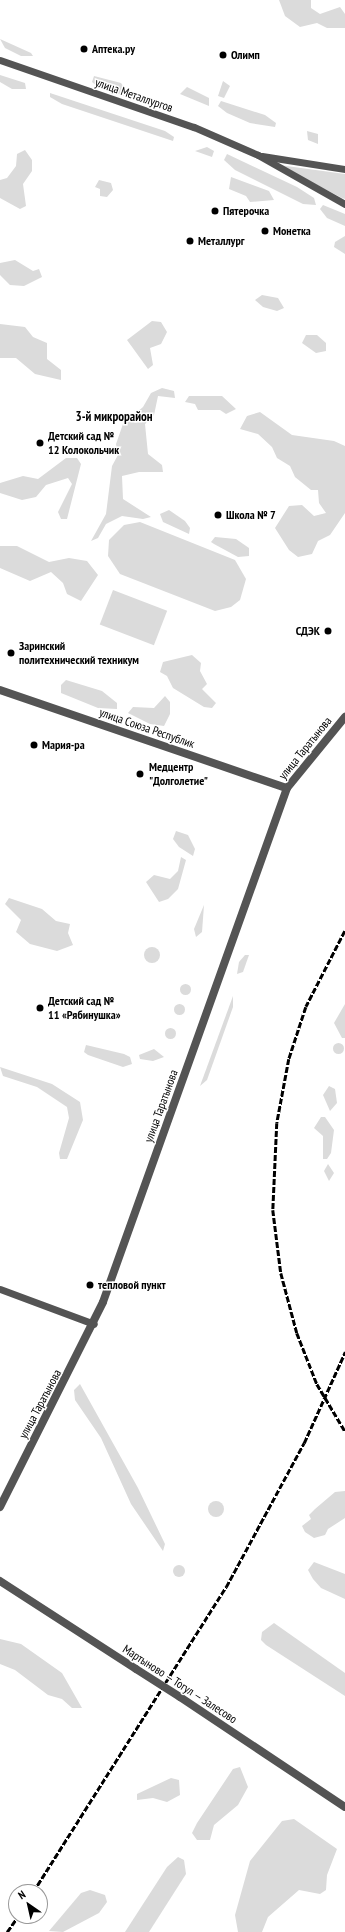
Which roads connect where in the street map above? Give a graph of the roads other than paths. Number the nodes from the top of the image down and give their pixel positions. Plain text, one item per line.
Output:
1 (0, 60) edge
2 (258, 156) junction
3 (345, 169) edge
4 (345, 204) edge
5 (0, 690) edge
6 (345, 717) edge
7 (287, 788) junction
8 (0, 1289) edge
9 (94, 1324) junction
10 (0, 1507) edge
11 (0, 1581) edge
12 (345, 1807) edge

1 - 2 street, улица Металлургов
2 - 3 street, улица Металлургов
2 - 4 street, улица Металлургов
5 - 7 street, улица Союза Республик
6 - 7 street, улица Таратынова
7 - 9 street, улица Таратынова
8 - 9 street
9 - 10 street, улица Таратынова
11 - 12 street, Мартыново — Тогул — Залесово, bridge

